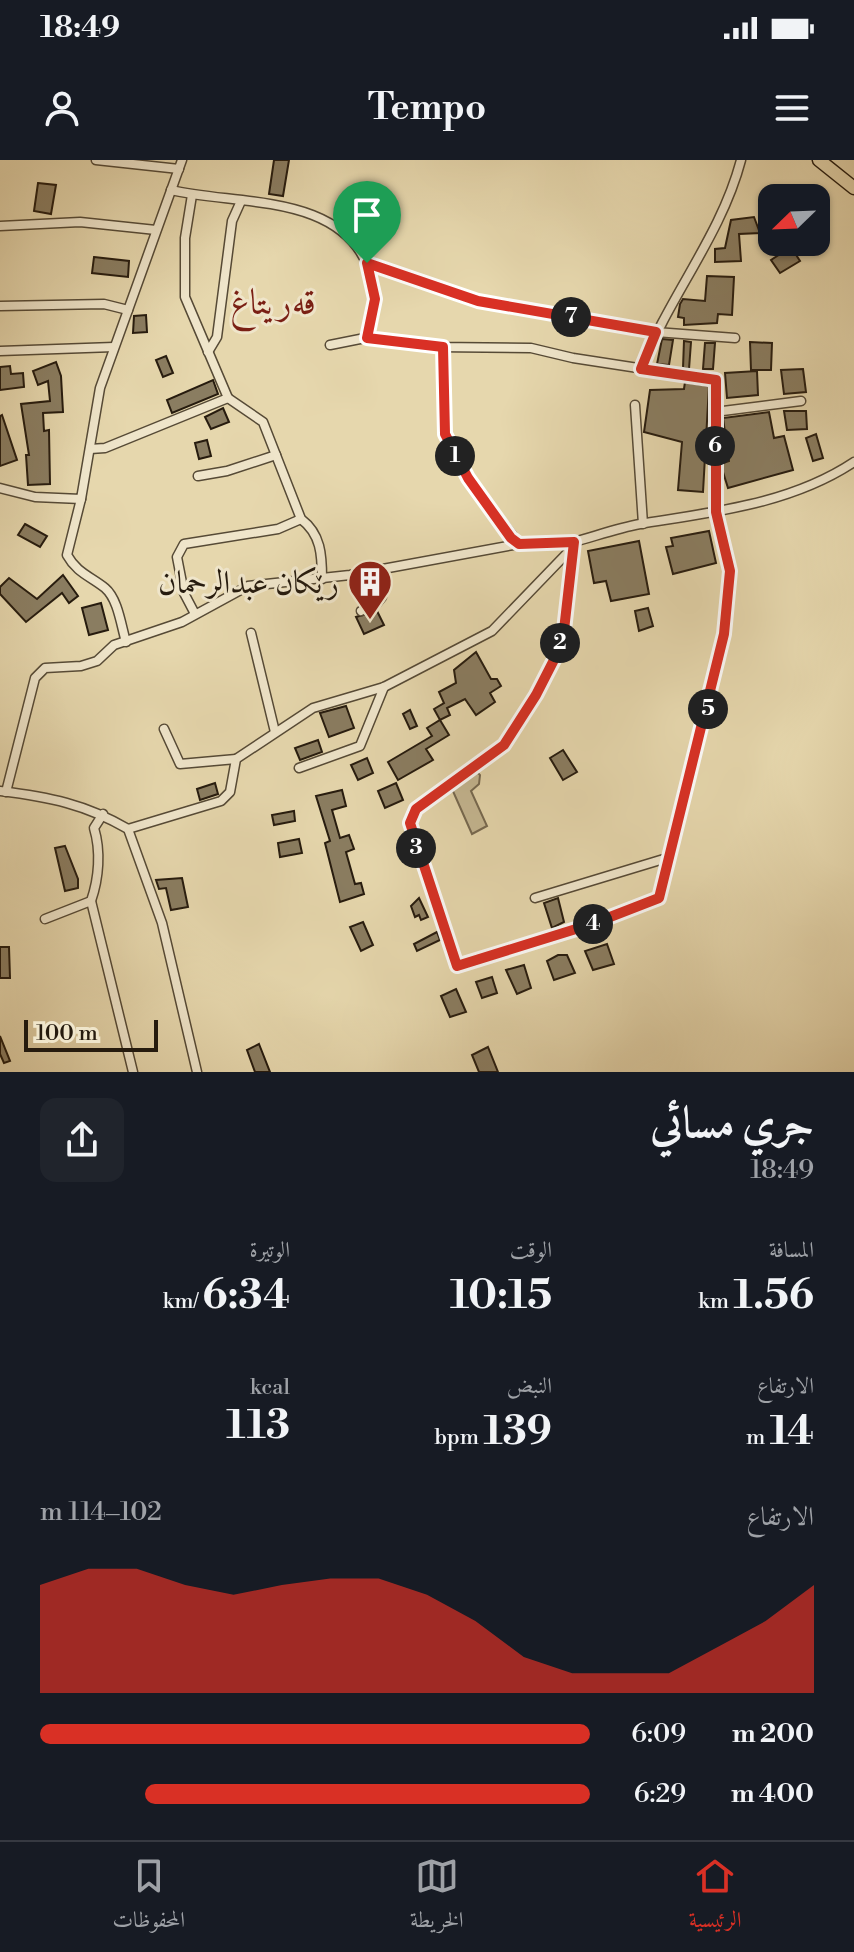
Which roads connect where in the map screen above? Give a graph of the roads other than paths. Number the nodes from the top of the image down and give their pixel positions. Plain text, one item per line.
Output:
1 (96, 160) edge
2 (741, 160) edge
3 (819, 160) edge
4 (180, 165) edge
5 (854, 188) edge
6 (171, 190) junction
7 (192, 195) junction
8 (241, 201) junction
9 (0, 226) edge
10 (156, 230) junction
11 (367, 263) junction
12 (0, 306) edge
13 (128, 310) junction
14 (656, 332) junction
15 (367, 338) junction
16 (735, 338) dead end
17 (330, 345) dead end
18 (114, 347) junction
19 (443, 347) junction
20 (0, 351) edge
21 (208, 352) junction
22 (641, 369) junction
23 (228, 398) junction
24 (801, 401) dead end
25 (635, 405) dead end
26 (715, 412) junction
27 (90, 449) junction
28 (276, 455) junction
29 (854, 462) edge
30 (198, 476) dead end
31 (0, 488) edge
32 (81, 499) junction
33 (716, 512) junction
34 (301, 519) junction
35 (643, 524) junction
36 (519, 544) junction
37 (574, 545) junction
38 (377, 569) junction
39 (322, 579) junction
40 (361, 611) dead end
41 (194, 612) junction
42 (251, 633) dead end
43 (126, 642) junction
44 (384, 687) junction
45 (164, 729) dead end
46 (275, 732) junction
47 (236, 759) junction
48 (299, 768) dead end
49 (3, 791) edge
50 (103, 814) junction
51 (128, 829) junction
52 (667, 858) junction
53 (535, 898) dead end
54 (91, 901) junction
55 (45, 919) dead end
56 (133, 1072) edge
57 (197, 1072) edge

1 - 4 street
2 - 14 street
3 - 5 highway
4 - 6 street
6 - 7 street
6 - 10 street
7 - 8 street
7 - 21 street
8 - 11 street
8 - 21 street
9 - 10 street
10 - 13 street
11 - 14 street
11 - 15 street
12 - 13 street
13 - 18 street
14 - 16 street
14 - 22 street
15 - 17 street
15 - 19 street
18 - 20 street
18 - 27 street
19 - 22 street
19 - 36 street
21 - 23 street
22 - 26 street
23 - 27 street
23 - 28 street
24 - 26 street
25 - 35 street
26 - 33 street
27 - 32 street
28 - 30 street
28 - 34 street
29 - 33 street
31 - 32 street
32 - 43 street
33 - 35 street
33 - 52 street
34 - 39 street
34 - 41 street
35 - 37 street
36 - 37 street
36 - 38 street
37 - 44 street
37 - 52 street
38 - 39 street
38 - 40 street
39 - 41 street
41 - 43 street
42 - 46 street
43 - 49 street
44 - 46 street
44 - 48 street
45 - 47 street
46 - 47 street
47 - 51 street
49 - 50 street
50 - 51 street
50 - 54 street
51 - 57 street
52 - 53 street
54 - 55 street
54 - 56 street

